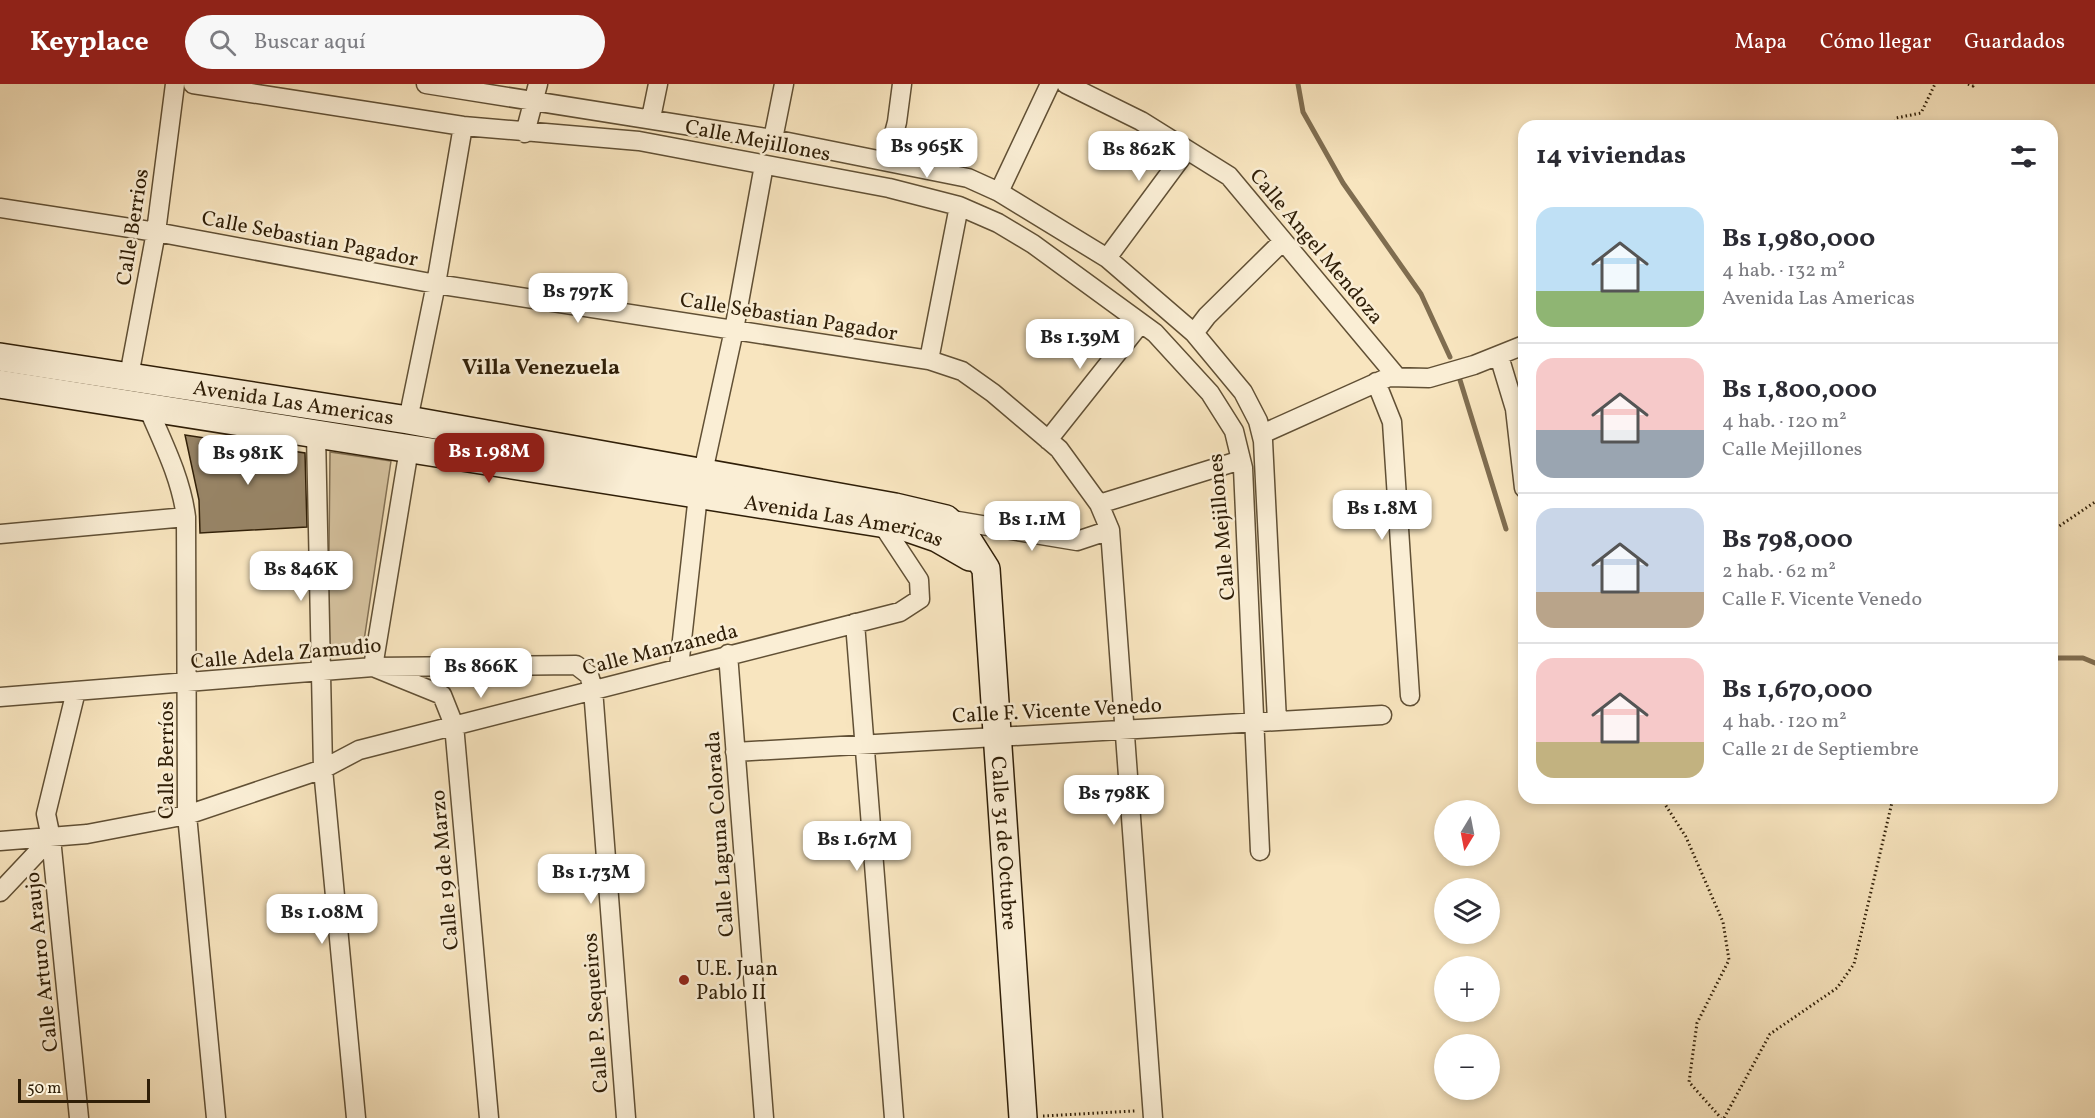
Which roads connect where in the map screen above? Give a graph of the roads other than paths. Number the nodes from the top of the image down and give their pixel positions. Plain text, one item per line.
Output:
1 (175, 84) edge
2 (192, 84) edge
3 (426, 84) edge
4 (658, 84) edge
5 (784, 84) edge
6 (902, 84) edge
7 (1050, 84) edge
8 (1066, 84) edge
9 (225, 86) edge
10 (536, 93) edge
11 (651, 118) junction
12 (463, 126) junction
13 (525, 133) junction
14 (772, 139) junction
15 (1186, 150) junction
16 (887, 160) junction
17 (764, 165) junction
18 (999, 192) junction
19 (959, 206) junction
20 (0, 208) edge
21 (156, 232) junction
22 (1283, 241) junction
23 (1107, 258) junction
24 (436, 284) junction
25 (1141, 323) junction
26 (734, 330) junction
27 (1194, 333) junction
28 (1518, 348) edge
29 (1499, 356) junction
30 (0, 357) edge
31 (929, 360) junction
32 (129, 376) junction
33 (1397, 377) junction
34 (1376, 382) junction
35 (0, 384) edge
36 (148, 408) junction
37 (408, 420) junction
38 (316, 434) junction
39 (1262, 434) junction
40 (1518, 435) edge
41 (1048, 440) junction
42 (409, 449) junction
43 (1241, 460) junction
44 (701, 483) junction
45 (1099, 504) junction
46 (186, 517) junction
47 (946, 519) junction
48 (882, 524) junction
49 (1110, 530) junction
50 (0, 534) edge
51 (986, 569) junction
52 (855, 623) junction
53 (728, 654) junction
54 (679, 666) junction
55 (372, 667) junction
56 (320, 670) junction
57 (188, 683) junction
58 (593, 689) junction
59 (76, 691) junction
60 (1410, 696) dead end
61 (0, 697) edge
62 (1382, 715) dead end
63 (1277, 721) junction
64 (1255, 722) junction
65 (454, 725) junction
66 (1125, 729) junction
67 (998, 736) junction
68 (865, 744) junction
69 (735, 752) junction
70 (323, 770) junction
71 (187, 815) junction
72 (51, 838) junction
73 (0, 841) edge
74 (1260, 851) dead end
75 (0, 892) edge
76 (1153, 1114) edge
77 (80, 1118) edge
78 (216, 1118) edge
79 (356, 1118) edge
80 (489, 1118) edge
81 (626, 1118) edge
82 (764, 1118) edge
83 (894, 1118) edge
84 (1017, 1118) edge

1 - 21 street, Calle Berrios
2 - 9 street, Calle Mejillones
3 - 10 street, Calle Mejillones
4 - 11 street
5 - 14 street
6 - 16 street
7 - 18 street
8 - 15 street, Calle Angel Mendoza
9 - 12 street, Calle Mejillones
10 - 11 street, Calle Mejillones
10 - 13 street
11 - 14 street, Calle Mejillones
12 - 13 street, Calle Mejillones
12 - 24 street
13 - 17 street, Calle Mejillones
14 - 16 street, Calle Mejillones
15 - 22 street, Calle Angel Mendoza
15 - 23 street
16 - 18 street, Calle Mejillones
17 - 19 street, Calle Mejillones
17 - 26 street
18 - 23 street, Calle Mejillones
19 - 25 street, Calle Mejillones
19 - 31 street
20 - 21 street, Calle Sebastian Pagador
21 - 24 street, Calle Sebastian Pagador
21 - 32 street, Calle Berrios
22 - 27 street
22 - 33 street, Calle Angel Mendoza
23 - 27 street, Calle Mejillones
24 - 26 street, Calle Sebastian Pagador
24 - 37 street
25 - 41 street
25 - 43 street, Calle Mejillones
26 - 31 street, Calle Sebastian Pagador
26 - 44 street
27 - 39 street, Calle Mejillones
28 - 29 street
29 - 33 street
29 - 40 street
30 - 32 main road, Avenida Las Americas
31 - 41 street, Calle Sebastian Pagador
32 - 37 main road, Avenida Las Americas
33 - 34 street
34 - 39 street
34 - 60 street
35 - 36 main road, Avenida Las Americas
36 - 38 main road, Avenida Las Americas
36 - 46 street, Calle Berríos
37 - 44 main road, Avenida Las Americas
38 - 42 main road, Avenida Las Americas
38 - 56 street
39 - 63 street, Calle Mejillones
41 - 45 street, Calle Sebastian Pagador
42 - 44 main road, Avenida Las Americas
42 - 55 street
43 - 45 street
43 - 64 street, Calle Mejillones
44 - 47 main road, Avenida Las Americas
44 - 48 main road, Avenida Las Americas
44 - 54 street
45 - 49 street, Calle Sebastian Pagador
46 - 50 street
46 - 57 street, Calle Berríos
47 - 49 street
47 - 51 main road, Avenida Las Americas
48 - 51 main road, Avenida Las Americas
48 - 52 street, Calle Manzaneda
49 - 66 street, Calle Sebastian Pagador
51 - 67 main road, Calle 31 de Octubre
52 - 53 street, Calle Manzaneda
52 - 68 street
53 - 54 street, Calle Manzaneda
53 - 69 street, Calle Laguna Colorada
54 - 58 street, Calle Manzaneda
55 - 56 street, Calle Adela Zamudio
55 - 58 street, Calle Adela Zamudio
55 - 65 street, Calle 19 de Marzo
56 - 57 street, Calle Adela Zamudio
56 - 70 street
57 - 59 street, Calle Adela Zamudio
57 - 71 street, Calle Berríos
58 - 65 street, Calle Manzaneda
58 - 81 street, Calle P. Sequeiros
59 - 61 street, Calle Adela Zamudio
59 - 72 street, Calle Arturo Araujo
62 - 63 street, Calle F. Vicente Venedo
63 - 64 street, Calle F. Vicente Venedo
64 - 66 street, Calle F. Vicente Venedo
64 - 74 street, Calle Mejillones
65 - 70 street, Calle Manzaneda
65 - 80 street, Calle 19 de Marzo
66 - 67 street, Calle F. Vicente Venedo
66 - 76 street, Calle Sebastian Pagador
67 - 68 street, Calle F. Vicente Venedo
67 - 84 main road, Calle 31 de Octubre
68 - 69 street, Calle F. Vicente Venedo
68 - 83 street
69 - 82 street, Calle Laguna Colorada
70 - 71 street, Calle Manzaneda
70 - 79 street
71 - 72 street, Calle Manzaneda
71 - 78 street, Calle Berríos
72 - 73 street, Calle Manzaneda
72 - 75 street
72 - 77 street, Calle Arturo Araujo

